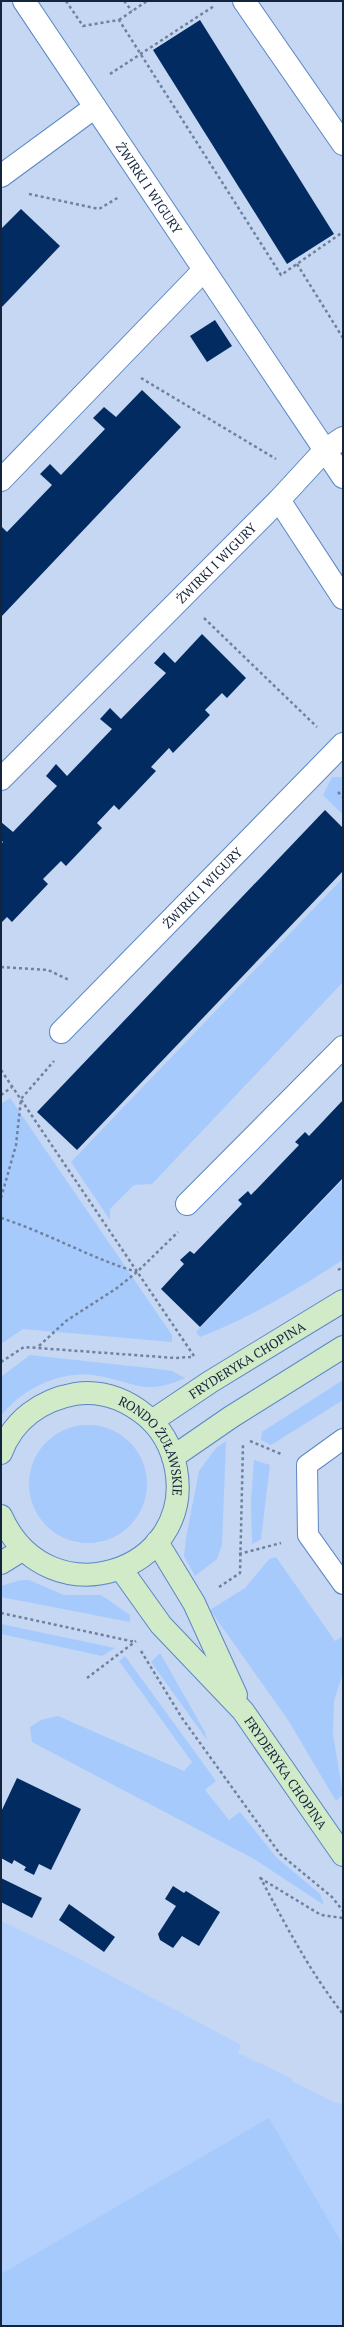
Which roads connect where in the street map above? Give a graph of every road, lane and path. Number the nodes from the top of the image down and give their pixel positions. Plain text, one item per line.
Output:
1 (24, 1) edge
2 (66, 1) edge
3 (124, 1) edge
4 (147, 1) edge
5 (244, 1) edge
6 (215, 5) dead end
7 (132, 11) junction
8 (118, 20) junction
9 (140, 54) junction
10 (89, 99) junction
11 (343, 144) edge
12 (1, 176) edge
13 (145, 181) junction
14 (24, 193) dead end
15 (343, 232) edge
16 (297, 264) junction
17 (204, 270) junction
18 (343, 338) edge
19 (114, 363) junction
20 (343, 438) edge
21 (325, 450) junction
22 (302, 475) junction
23 (343, 477) edge
24 (1, 480) edge
25 (279, 500) junction
26 (182, 597) junction
27 (343, 598) edge
28 (341, 746) edge
29 (1, 778) edge
30 (1, 967) edge
31 (67, 977) dead end
32 (61, 1032) joint
33 (343, 1047) edge
34 (1, 1070) edge
35 (12, 1087) junction
36 (1, 1095) edge
37 (21, 1099) junction
38 (1, 1198) edge
39 (187, 1204) joint
40 (1, 1218) edge
41 (343, 1267) edge
42 (336, 1271) dead end
43 (137, 1272) junction
44 (343, 1301) edge
45 (38, 1346) junction
46 (343, 1347) edge
47 (201, 1353) dead end
48 (194, 1357) junction
49 (1, 1362) edge
50 (152, 1421) junction
51 (343, 1439) edge
52 (1, 1453) edge
53 (174, 1457) junction
54 (307, 1465) junction
55 (1, 1516) edge
56 (308, 1535) junction
57 (157, 1542) junction
58 (22, 1550) junction
59 (239, 1554) junction
60 (1, 1564) edge
61 (121, 1569) junction
62 (240, 1573) dead end
63 (343, 1584) edge
64 (1, 1613) edge
65 (136, 1642) junction
66 (87, 1678) dead end
67 (243, 1711) junction
68 (343, 1855) edge
69 (343, 1911) edge
70 (343, 1919) edge
71 (343, 2014) edge

1 - 10 street, ŻWIRKI I WIGURY
2 - 8 path
3 - 7 path
4 - 7 path
5 - 11 street
6 - 9 path
7 - 8 path
8 - 9 path
9 - 10 path
9 - 16 path
10 - 12 street
10 - 13 street, ŻWIRKI I WIGURY
13 - 14 path
13 - 17 street, ŻWIRKI I WIGURY
15 - 16 path
16 - 18 path
17 - 19 street
17 - 21 street, ŻWIRKI I WIGURY
19 - 22 path
19 - 24 street
20 - 21 street, ŻWIRKI I WIGURY
21 - 22 street, ŻWIRKI I WIGURY
21 - 23 street, ŻWIRKI I WIGURY
22 - 25 street, ŻWIRKI I WIGURY
25 - 26 street, ŻWIRKI I WIGURY
25 - 27 street
26 - 28 path
26 - 29 street, ŻWIRKI I WIGURY
28 - 32 street, ŻWIRKI I WIGURY
30 - 31 path
32 - 37 path
33 - 39 street
34 - 35 path
35 - 36 path
35 - 37 path
37 - 38 path
37 - 43 path
39 - 43 path
40 - 43 path
41 - 42 path
43 - 45 path
43 - 48 path
44 - 50 main road, FRYDERYKA CHOPINA
45 - 48 path
45 - 49 path
46 - 53 main road
47 - 48 path
50 - 52 main road, RONDO ŻUŁAWSKIE
50 - 53 main road, RONDO ŻUŁAWSKIE
51 - 54 lane
53 - 57 main road, RONDO ŻUŁAWSKIE
54 - 56 lane
54 - 59 path
55 - 58 main road, RONDO ŻUŁAWSKIE
56 - 59 path
56 - 63 lane
57 - 61 main road, RONDO ŻUŁAWSKIE
57 - 67 main road, FRYDERYKA CHOPINA
58 - 60 main road
58 - 61 main road, RONDO ŻUŁAWSKIE
59 - 62 path
61 - 67 main road, FRYDERYKA CHOPINA
64 - 65 path
65 - 66 path
65 - 69 path
67 - 68 main road, FRYDERYKA CHOPINA
70 - 71 path

